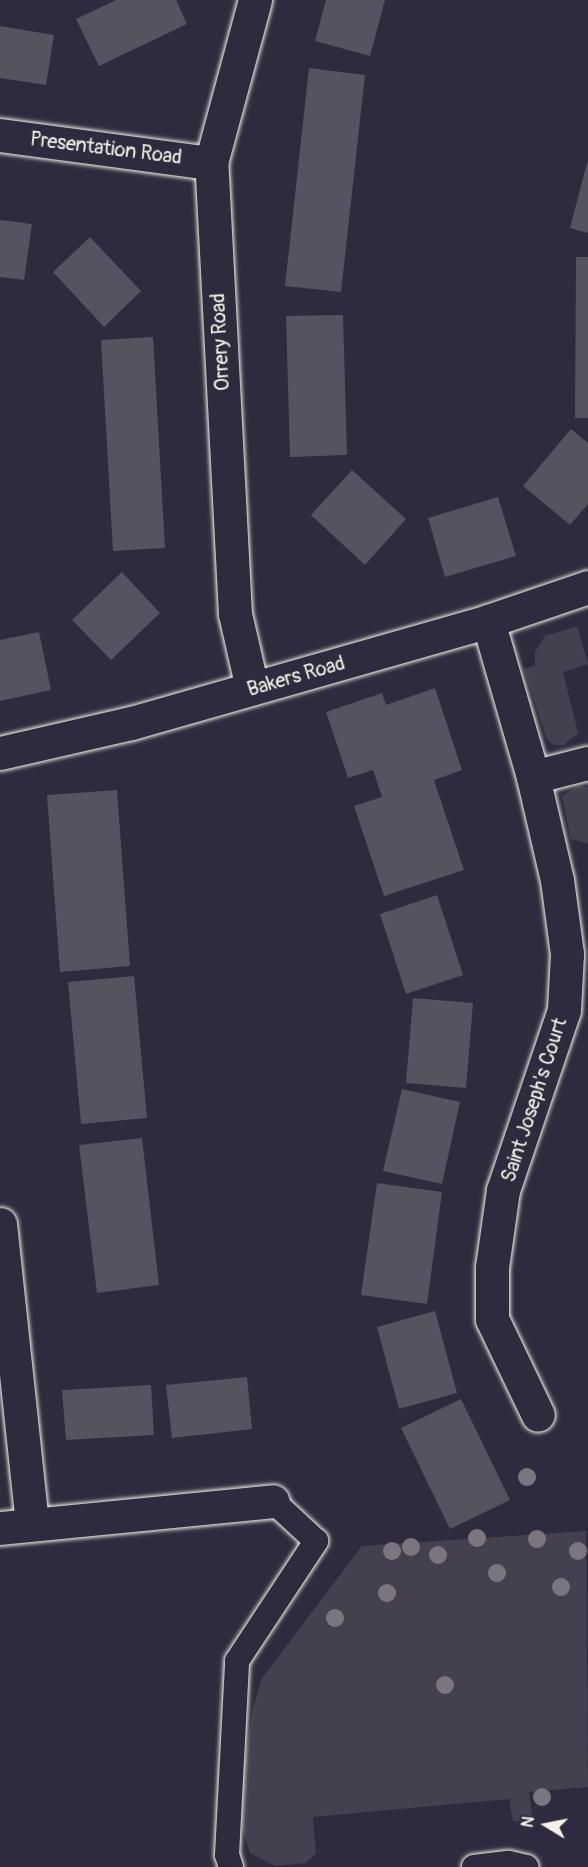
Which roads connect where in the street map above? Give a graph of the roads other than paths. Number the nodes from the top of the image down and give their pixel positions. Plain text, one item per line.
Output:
1 (255, 0) edge
2 (0, 135) edge
3 (211, 163) junction
4 (588, 587) edge
5 (488, 621) junction
6 (252, 688) junction
7 (0, 753) edge
8 (588, 763) edge
9 (533, 777) junction
10 (0, 1224) edge
11 (538, 1415) dead end
12 (273, 1501) joint
13 (32, 1523) junction
14 (0, 1527) edge
15 (231, 1867) edge
16 (474, 1867) edge
17 (527, 1867) edge

1 - 3 street, Orrery Road
2 - 3 street, Presentation Road
3 - 6 street, Orrery Road
4 - 5 street, Bakers Road
5 - 6 street, Bakers Road
5 - 9 street, Saint Joseph's Court
6 - 7 street, Bakers Road
8 - 9 street
9 - 11 street, Saint Joseph's Court
10 - 13 street
12 - 13 street
12 - 15 lane
13 - 14 street
16 - 17 lane

